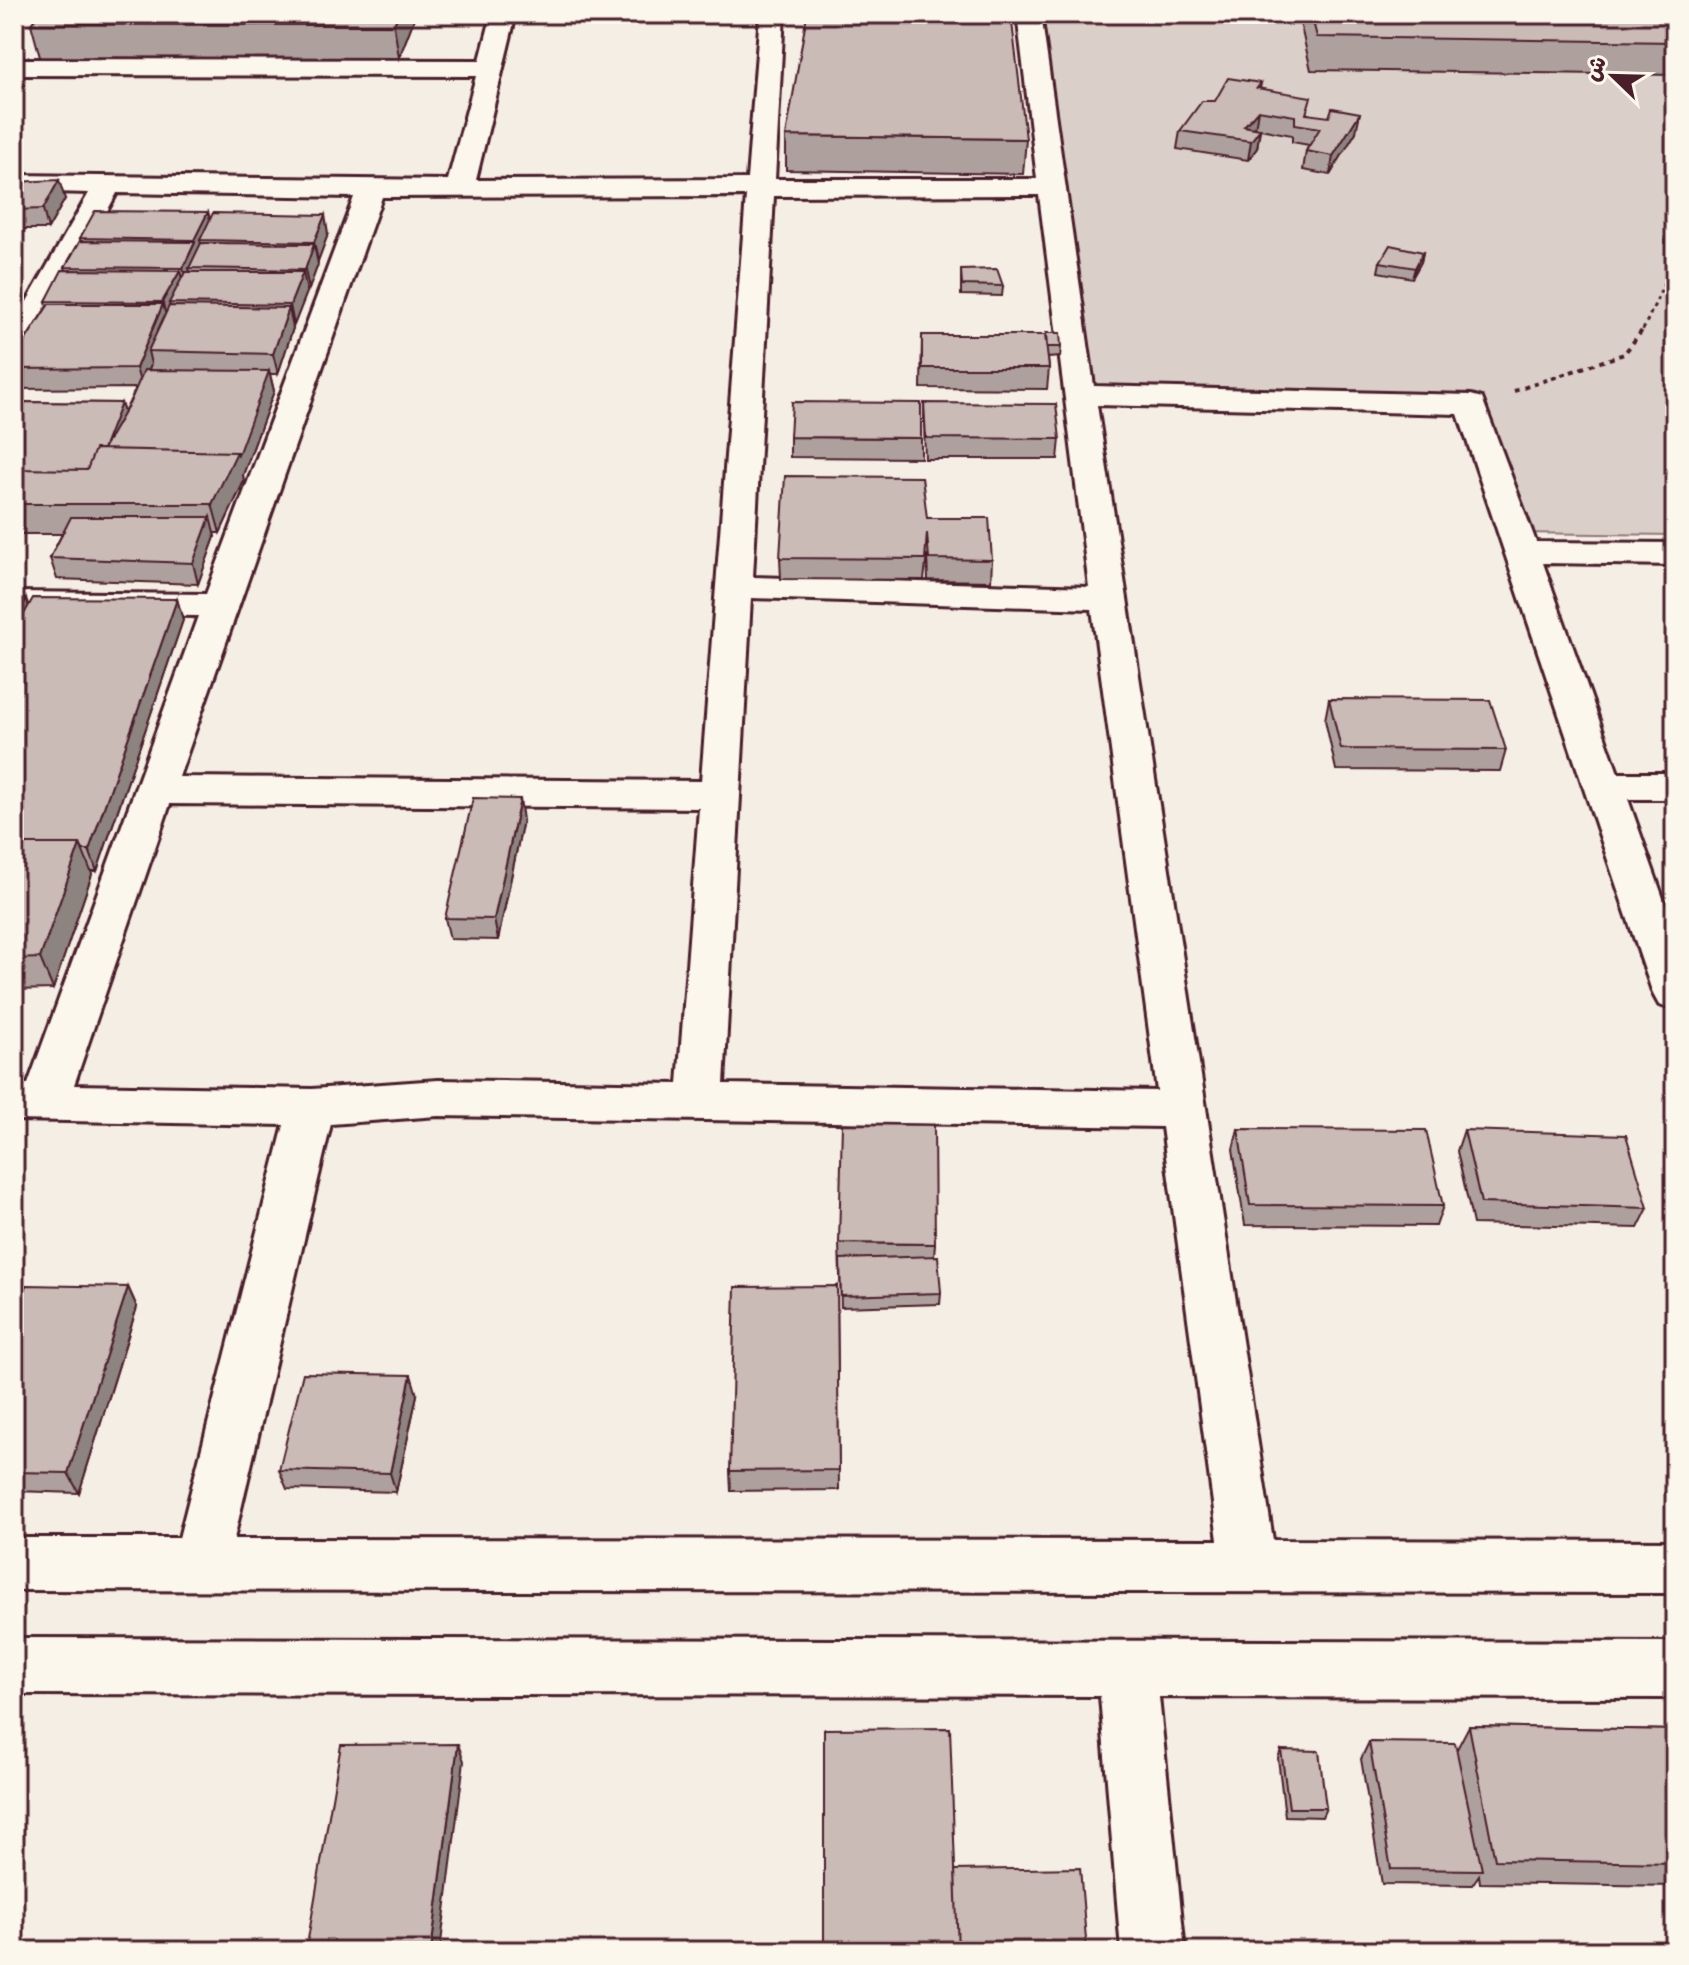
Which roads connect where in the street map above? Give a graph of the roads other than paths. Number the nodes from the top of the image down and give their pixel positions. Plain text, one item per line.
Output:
1 (504, 14) edge
2 (772, 14) edge
3 (1029, 14) edge
4 (14, 67) edge
5 (492, 68) junction
6 (14, 183) edge
7 (108, 184) junction
8 (1052, 187) junction
9 (371, 189) junction
10 (460, 189) junction
11 (762, 190) junction
12 (14, 351) edge
13 (1079, 395) junction
14 (1520, 552) junction
15 (1675, 554) edge
16 (734, 587) junction
17 (1109, 599) junction
18 (14, 603) edge
19 (220, 605) junction
20 (1605, 786) junction
21 (1675, 786) edge
22 (155, 790) junction
23 (720, 795) junction
24 (1675, 994) edge
25 (700, 1101) junction
26 (30, 1102) edge
27 (312, 1107) junction
28 (1183, 1109) junction
29 (14, 1564) edge
30 (200, 1564) junction
31 (1249, 1566) junction
32 (1675, 1567) edge
33 (14, 1666) edge
34 (1127, 1669) junction
35 (1675, 1670) edge
36 (1153, 1951) edge

1 - 5 street
2 - 11 street
3 - 8 street
4 - 5 street
5 - 10 street
6 - 7 street
7 - 9 street
7 - 12 street
8 - 11 street
8 - 13 street
9 - 10 street
9 - 19 street
10 - 11 street
11 - 16 street
13 - 14 street
13 - 17 street
14 - 15 street
14 - 20 street
16 - 17 street
16 - 23 street
17 - 28 street
18 - 19 street
19 - 22 street
20 - 21 street
20 - 24 street
22 - 23 street
22 - 26 street
23 - 25 street
25 - 27 street
25 - 28 street
26 - 27 street
27 - 30 street
28 - 31 street
29 - 30 street
30 - 31 street
31 - 32 street
33 - 34 street
34 - 35 street
34 - 36 street

